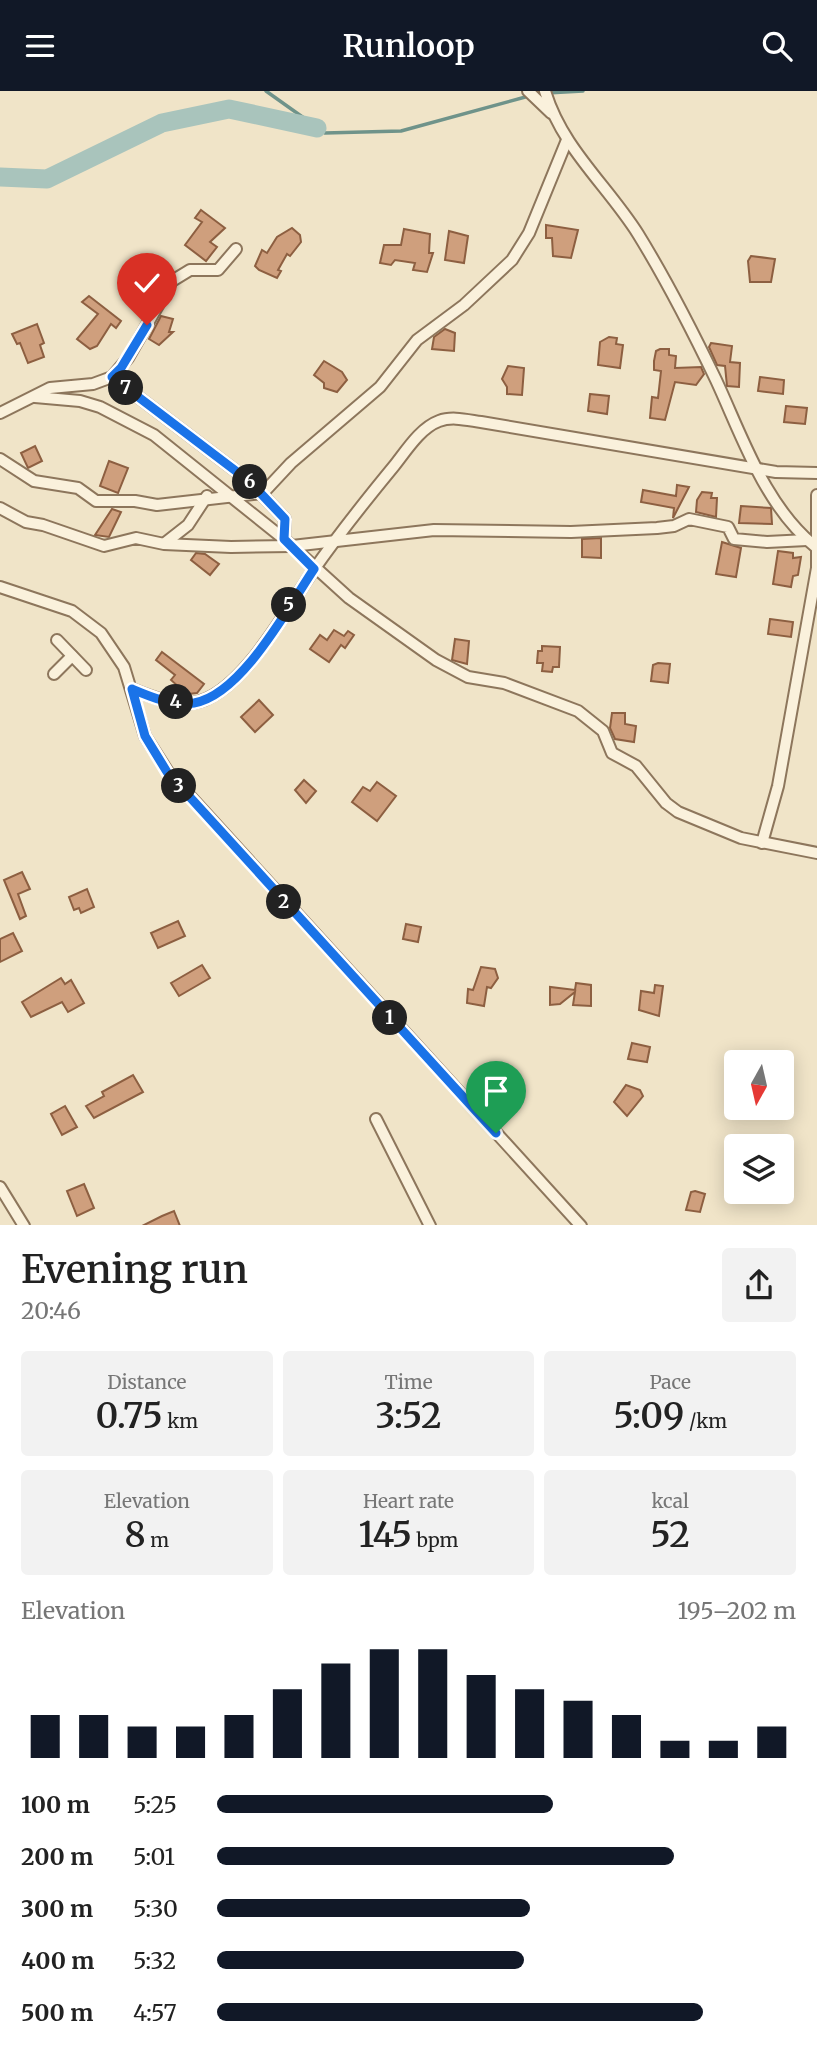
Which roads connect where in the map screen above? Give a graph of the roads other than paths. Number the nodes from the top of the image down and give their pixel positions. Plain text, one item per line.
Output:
1 (528, 91) edge
2 (545, 91) edge
3 (553, 115) junction
4 (567, 140) junction
5 (236, 249) dead end
6 (112, 377) junction
7 (34, 397) junction
8 (0, 412) edge
9 (0, 459) edge
10 (757, 467) junction
11 (817, 473) edge
12 (215, 485) junction
13 (263, 493) junction
14 (817, 495) edge
15 (233, 499) junction
16 (204, 500) junction
17 (0, 508) edge
18 (337, 541) junction
19 (288, 542) junction
20 (164, 544) junction
21 (813, 545) edge
22 (314, 569) junction
23 (0, 587) edge
24 (57, 641) dead end
25 (72, 656) junction
26 (86, 670) dead end
27 (54, 674) dead end
28 (132, 689) junction
29 (762, 843) junction
30 (817, 853) edge
31 (376, 1119) dead end
32 (0, 1187) edge
33 (22, 1225) edge
34 (429, 1225) edge
35 (580, 1225) edge

1 - 3 street
2 - 3 street
3 - 4 street
4 - 10 street
4 - 13 street
5 - 6 street
6 - 7 street
6 - 13 street
7 - 8 street
7 - 12 street
9 - 16 street
10 - 11 street
10 - 18 street
10 - 21 street
12 - 15 street
12 - 16 street
13 - 15 street
13 - 19 street
14 - 21 street
15 - 16 street
15 - 19 street
16 - 20 street
17 - 20 street
18 - 19 street
18 - 21 street
18 - 22 street
19 - 20 street
19 - 22 street
21 - 29 street
22 - 28 street
22 - 29 street
23 - 28 street
24 - 25 street
25 - 26 street
25 - 27 street
28 - 35 street
29 - 30 street
31 - 34 street
32 - 33 street

